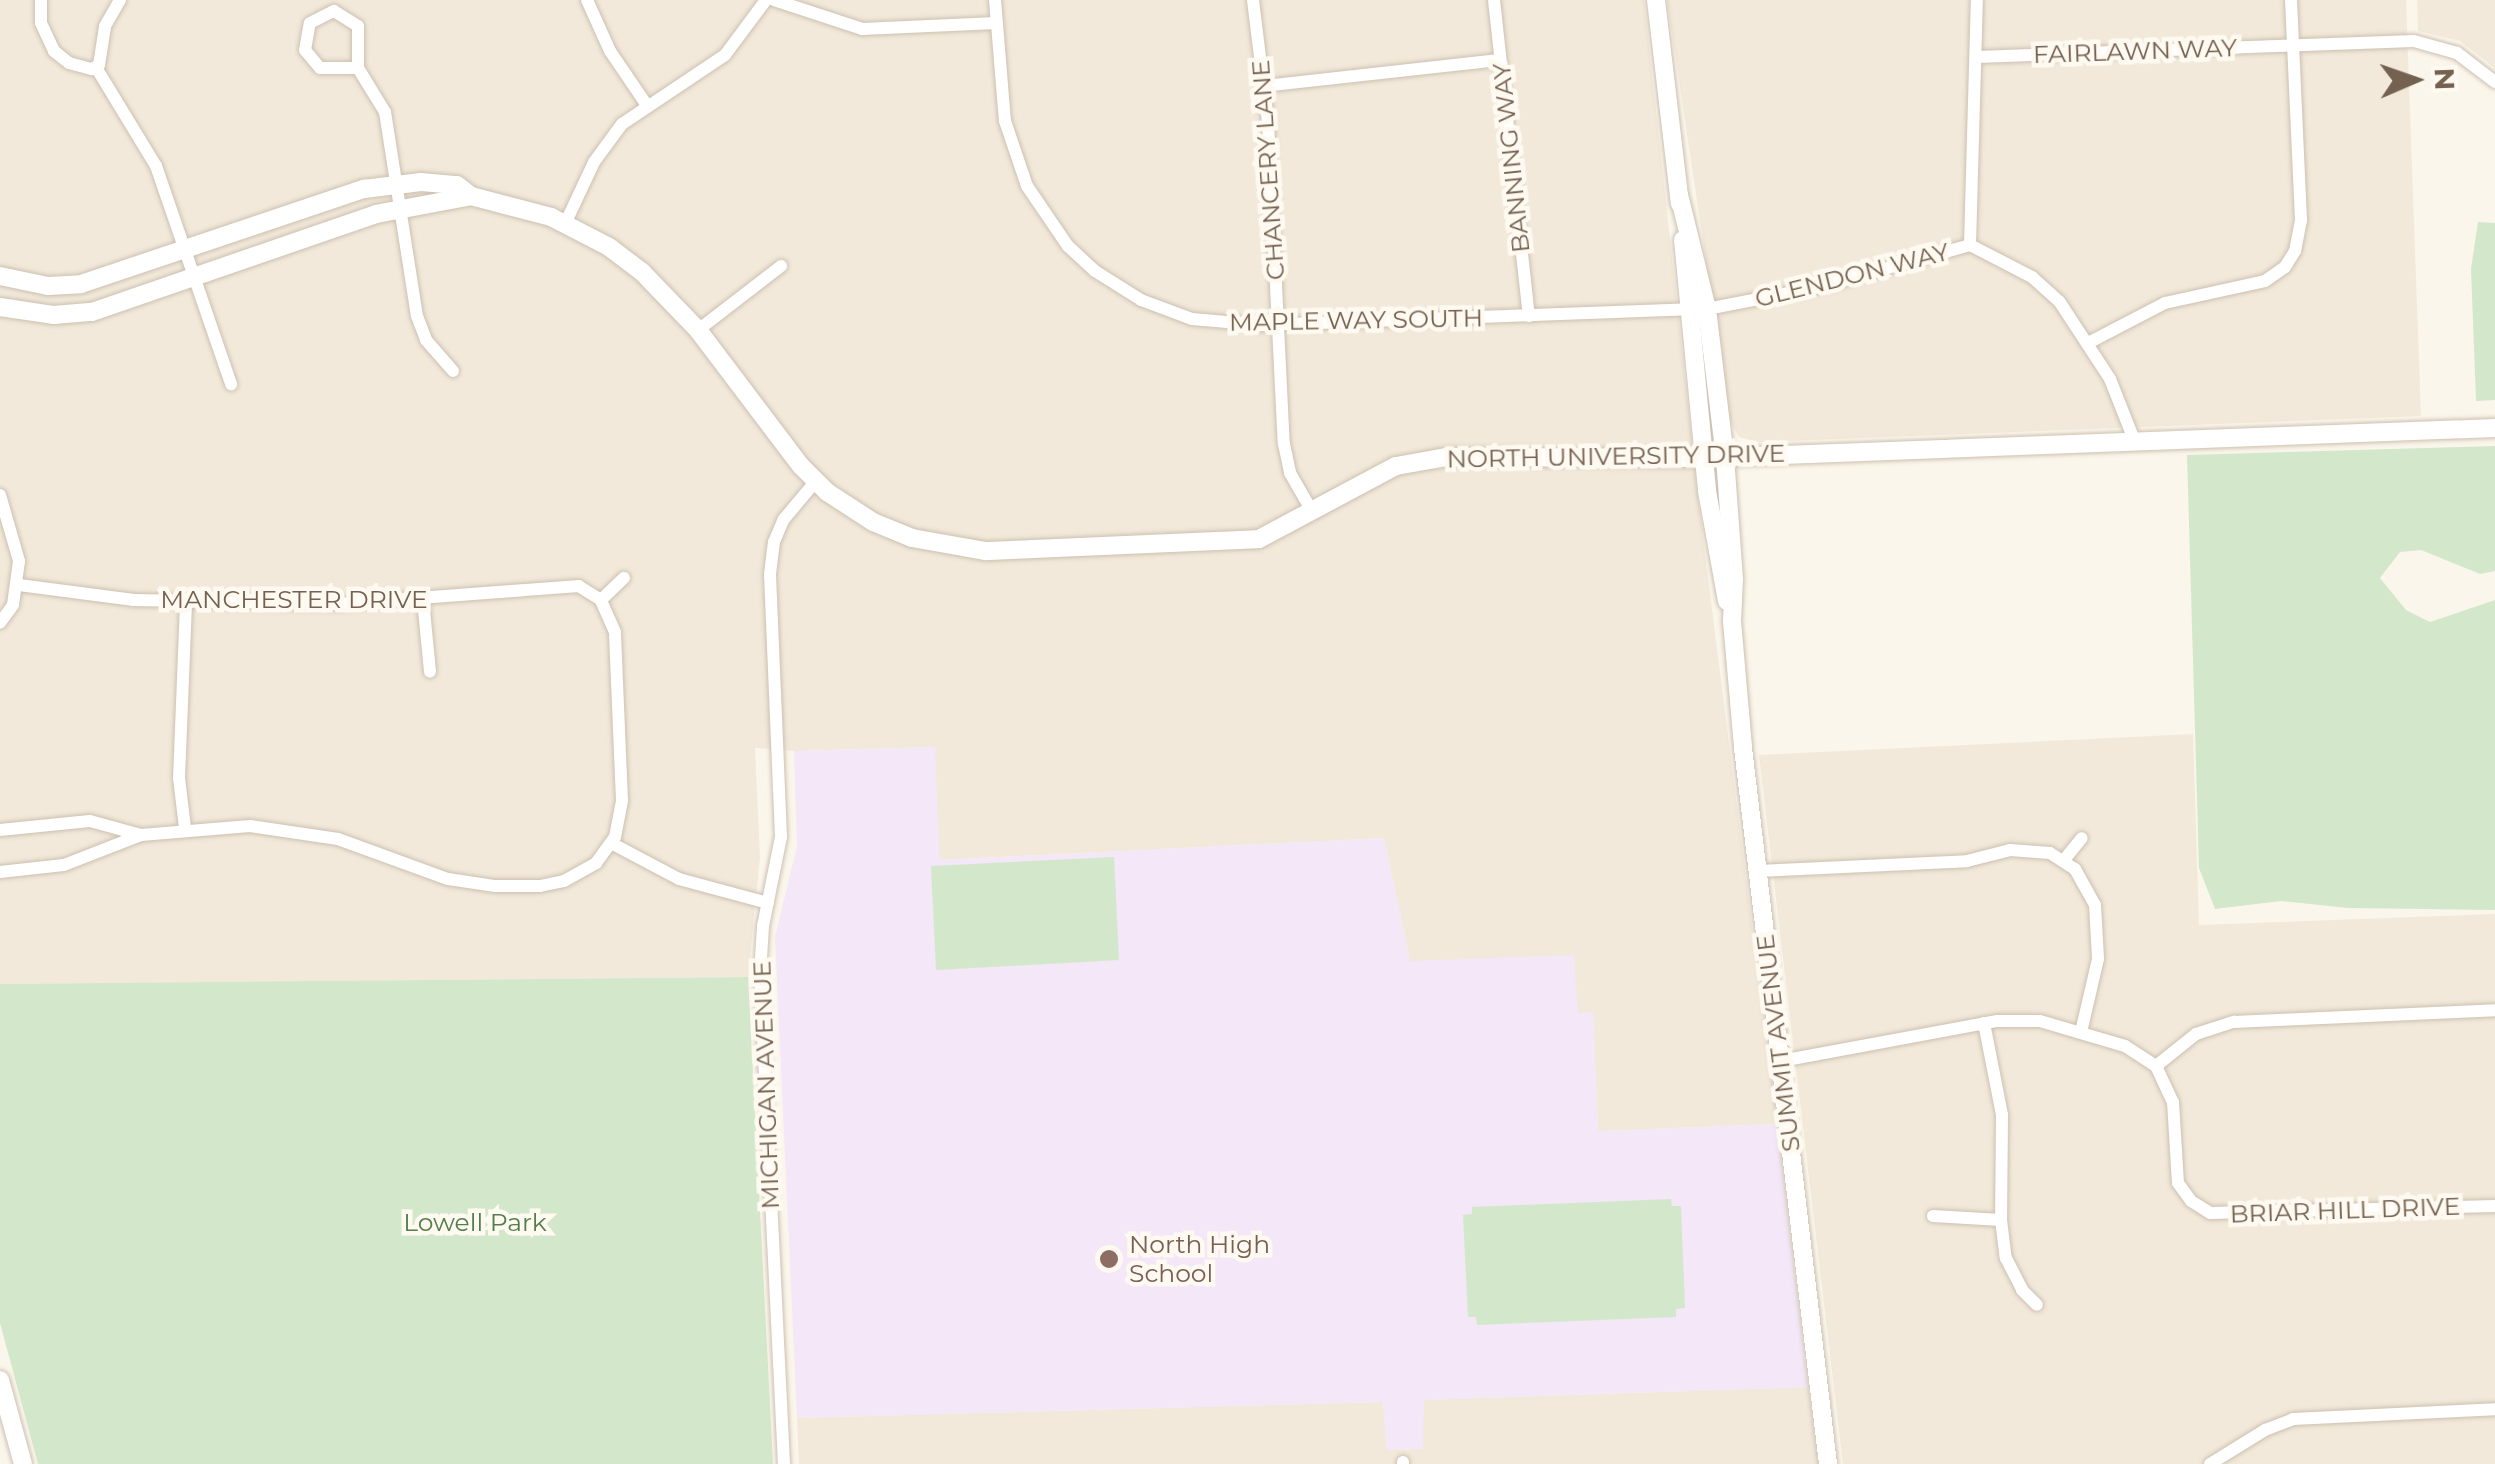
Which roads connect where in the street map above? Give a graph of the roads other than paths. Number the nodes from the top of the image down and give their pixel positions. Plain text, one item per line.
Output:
1 (42, 0) edge
2 (120, 0) edge
3 (587, 0) edge
4 (770, 0) edge
5 (995, 0) edge
6 (1253, 0) edge
7 (1494, 0) edge
8 (1656, 0) edge
9 (1976, 0) edge
10 (2291, 0) edge
11 (996, 22) junction
12 (2294, 46) junction
13 (1978, 57) junction
14 (1500, 60) junction
15 (358, 68) junction
16 (97, 69) junction
17 (2495, 82) edge
18 (1264, 86) junction
19 (646, 104) junction
20 (397, 184) junction
21 (472, 196) junction
22 (400, 209) junction
23 (566, 224) junction
24 (1970, 246) junction
25 (186, 249) junction
26 (781, 266) dead end
27 (0, 276) edge
28 (196, 277) junction
29 (0, 307) edge
30 (1698, 309) junction
31 (1528, 316) junction
32 (1279, 325) junction
33 (698, 330) junction
34 (2090, 342) junction
35 (453, 372) dead end
36 (231, 384) dead end
37 (2495, 428) edge
38 (2135, 442) junction
39 (1726, 457) junction
40 (1703, 458) junction
41 (816, 482) junction
42 (0, 494) edge
43 (1313, 513) junction
44 (624, 578) dead end
45 (19, 585) junction
46 (186, 600) junction
47 (422, 600) junction
48 (601, 600) junction
49 (1732, 621) junction
50 (0, 623) edge
51 (430, 672) dead end
52 (185, 828) junction
53 (0, 830) edge
54 (141, 835) junction
55 (2082, 838) dead end
56 (611, 842) junction
57 (2064, 860) junction
58 (1758, 871) junction
59 (0, 872) edge
60 (768, 903) junction
61 (2495, 1010) edge
62 (1984, 1023) junction
63 (2081, 1032) junction
64 (1781, 1061) junction
65 (2156, 1066) junction
66 (2495, 1206) edge
67 (1933, 1216) dead end
68 (2002, 1220) junction
69 (2037, 1305) dead end
70 (0, 1380) edge
71 (2495, 1409) edge
72 (23, 1464) edge
73 (784, 1464) edge
74 (1828, 1464) edge
75 (2210, 1464) edge

1 - 16 street
2 - 16 street
3 - 19 street
4 - 11 street
4 - 19 street
5 - 11 street, MAPLE WAY SOUTH
6 - 18 street, CHANCERY LANE
7 - 14 street, BANNING WAY
8 - 30 street, SUMMIT AVENUE
9 - 13 street
10 - 12 street
11 - 32 street, MAPLE WAY SOUTH
12 - 13 street, FAIRLAWN WAY
12 - 17 street, FAIRLAWN WAY
12 - 34 street
13 - 24 street
14 - 18 street
14 - 31 street, BANNING WAY
15 - 15 street
15 - 20 street
16 - 25 street
18 - 32 street, CHANCERY LANE
19 - 23 street
20 - 21 street, NORTH UNIVERSITY DRIVE
20 - 22 street
20 - 25 street, NORTH UNIVERSITY DRIVE
21 - 22 street, NORTH UNIVERSITY DRIVE
21 - 23 street, NORTH UNIVERSITY DRIVE
22 - 28 street, NORTH UNIVERSITY DRIVE
22 - 35 street
23 - 33 street, NORTH UNIVERSITY DRIVE
24 - 30 street, GLENDON WAY
24 - 34 street, GLENDON WAY
25 - 27 street, NORTH UNIVERSITY DRIVE
25 - 28 street
26 - 33 street
28 - 29 street, NORTH UNIVERSITY DRIVE
28 - 36 street
30 - 31 street, MAPLE WAY SOUTH
30 - 39 street, SUMMIT AVENUE
30 - 40 street, SUMMIT AVENUE
31 - 32 street, MAPLE WAY SOUTH
32 - 43 street, CHANCERY LANE
33 - 41 street, NORTH UNIVERSITY DRIVE
34 - 38 street, GLENDON WAY
37 - 38 street, NORTH UNIVERSITY DRIVE
38 - 39 street, NORTH UNIVERSITY DRIVE
39 - 40 street, NORTH UNIVERSITY DRIVE
39 - 49 street, SUMMIT AVENUE
40 - 43 street, NORTH UNIVERSITY DRIVE
40 - 49 street, SUMMIT AVENUE
41 - 43 street, NORTH UNIVERSITY DRIVE
41 - 60 street, MICHIGAN AVENUE
42 - 45 street
44 - 48 street
45 - 46 street, MANCHESTER DRIVE
45 - 50 street
46 - 47 street, MANCHESTER DRIVE
46 - 52 street
47 - 48 street, MANCHESTER DRIVE
47 - 51 street
48 - 56 street
49 - 58 street, SUMMIT AVENUE
52 - 54 street
52 - 56 street
53 - 54 street
54 - 59 street
55 - 57 street
56 - 60 street
57 - 58 street
57 - 63 street
58 - 64 street, SUMMIT AVENUE
60 - 73 street, MICHIGAN AVENUE
61 - 65 street
62 - 63 street
62 - 64 street
62 - 68 street
63 - 65 street
64 - 74 street, SUMMIT AVENUE
65 - 66 street, BRIAR HILL DRIVE
67 - 68 street
68 - 69 street
70 - 72 street
71 - 75 street

